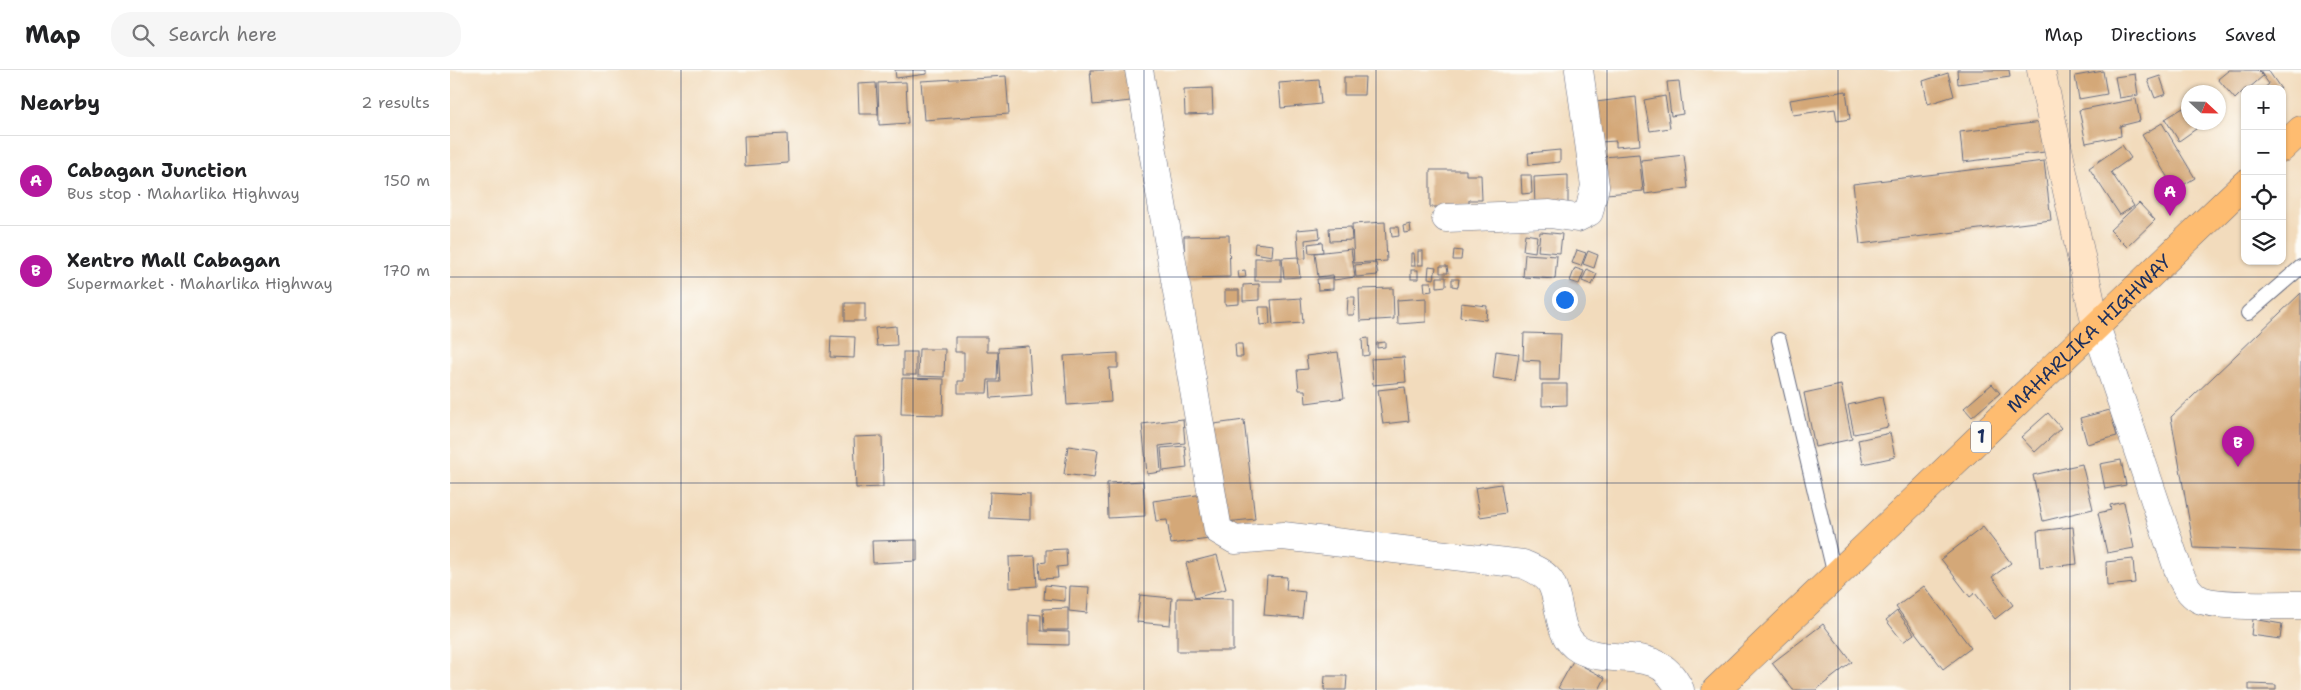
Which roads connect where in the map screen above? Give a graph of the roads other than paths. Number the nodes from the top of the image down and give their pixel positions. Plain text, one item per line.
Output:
1 (1139, 70) edge
2 (1579, 70) edge
3 (2041, 70) edge
4 (2301, 130) edge
5 (2301, 140) edge
6 (2286, 145) edge
7 (2286, 147) edge
8 (2241, 188) edge
9 (1446, 218) dead end
10 (2301, 267) edge
11 (2248, 313) dead end
12 (2096, 326) junction
13 (1779, 340) dead end
14 (1836, 576) junction
15 (2301, 605) edge
16 (1680, 690) edge
17 (1716, 690) edge

1 - 16 street
2 - 9 street
3 - 12 street
4 - 6 main road
5 - 7 main road
8 - 12 main road, MAHARLIKA HIGHWAY / 1
10 - 11 lane
12 - 14 main road, MAHARLIKA HIGHWAY / 1
12 - 15 street
13 - 14 lane
14 - 17 main road, MAHARLIKA HIGHWAY / 1

